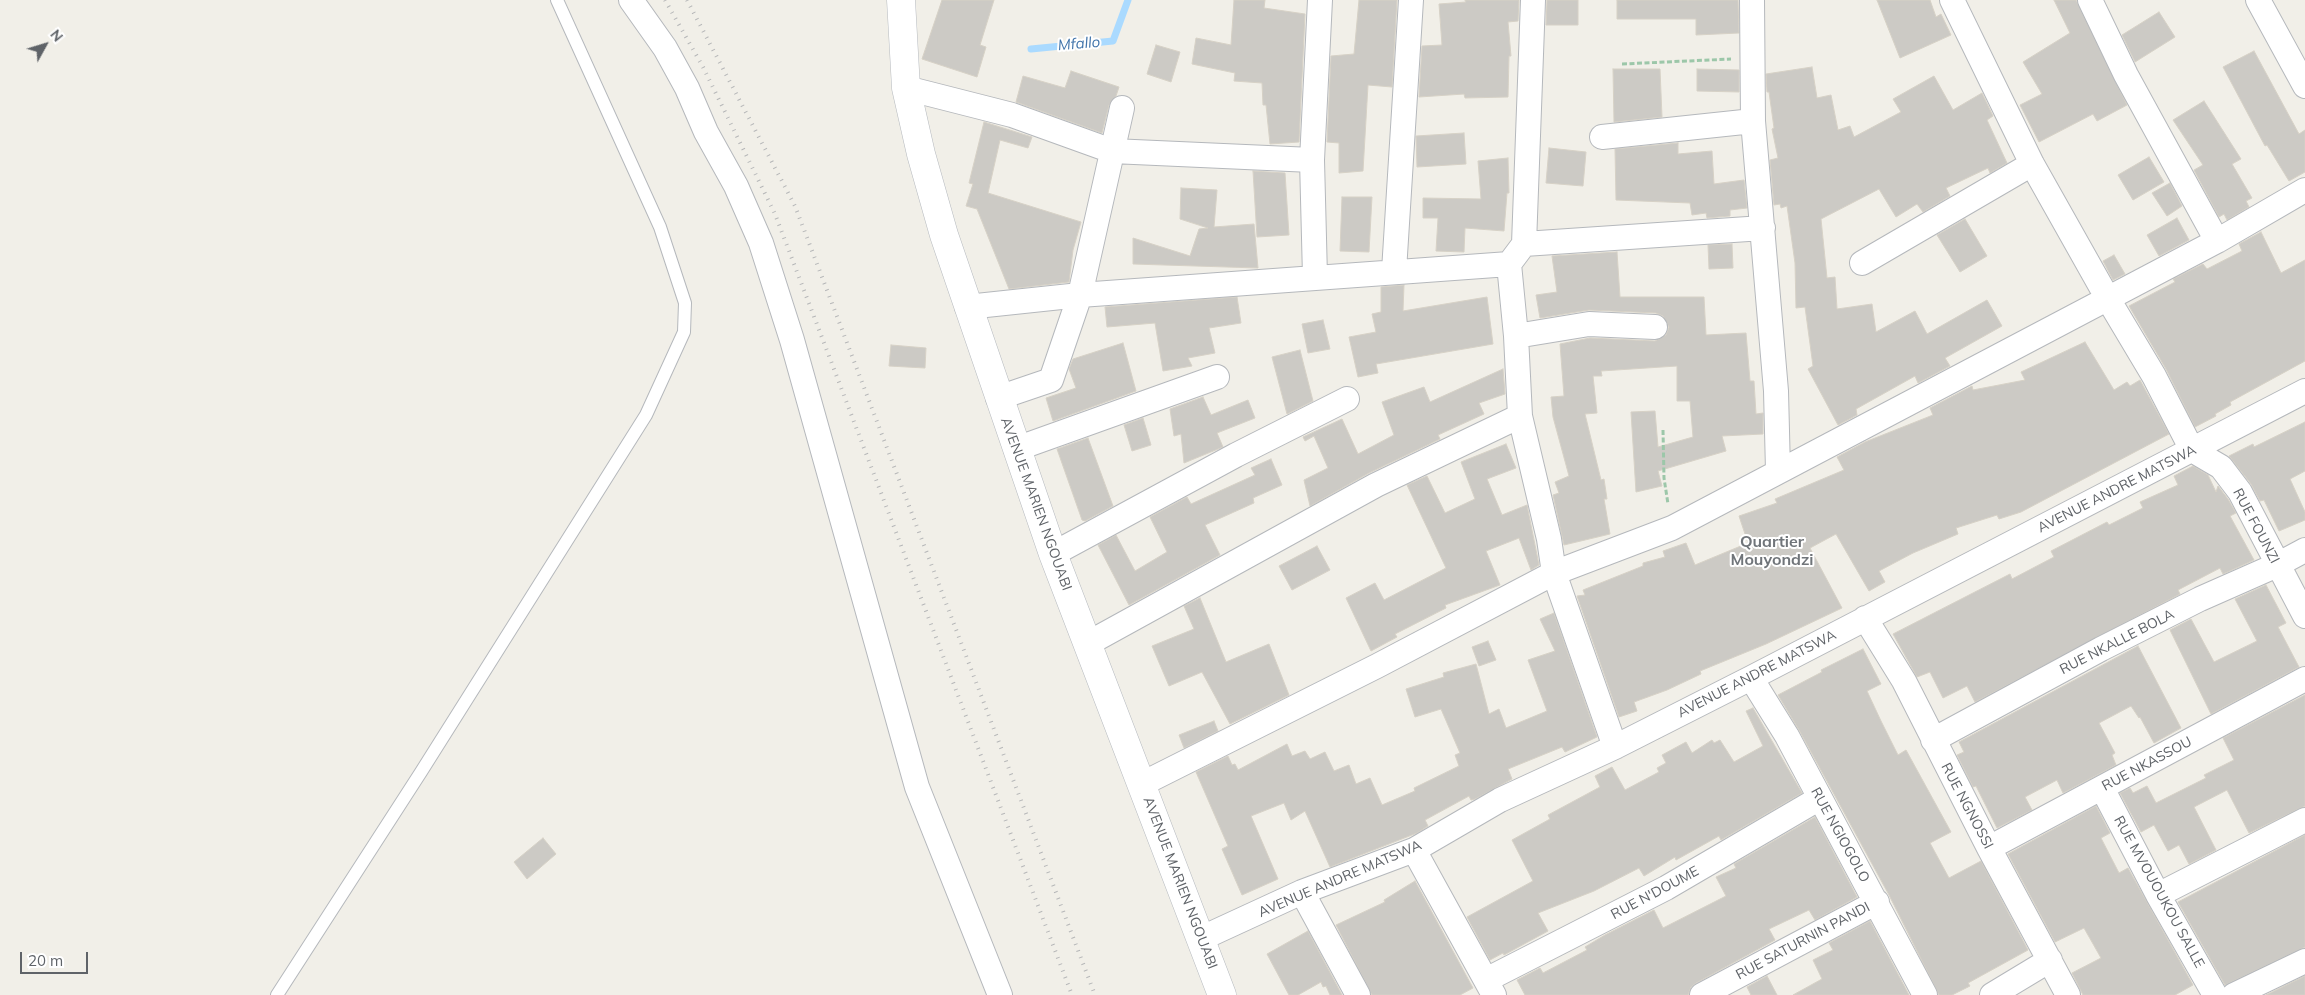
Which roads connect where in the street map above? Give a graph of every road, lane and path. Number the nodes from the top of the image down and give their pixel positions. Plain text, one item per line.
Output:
1 (557, 0) edge
2 (631, 0) edge
3 (902, 0) edge
4 (1320, 0) edge
5 (1411, 0) edge
6 (1533, 0) edge
7 (1752, 0) edge
8 (1952, 0) edge
9 (2090, 0) edge
10 (2258, 0) edge
11 (1752, 58) junction
12 (1622, 64) dead end
13 (2305, 86) edge
14 (906, 88) junction
15 (1122, 108) dead end
16 (1753, 121) junction
17 (1602, 137) dead end
18 (1112, 152) junction
19 (1312, 160) junction
20 (2032, 164) junction
21 (2305, 190) edge
22 (1763, 228) junction
23 (2217, 241) junction
24 (1524, 244) junction
25 (1862, 263) dead end
26 (1509, 264) junction
27 (1394, 271) junction
28 (1315, 277) junction
29 (1080, 295) junction
30 (2108, 299) junction
31 (967, 307) junction
32 (1655, 327) dead end
33 (1516, 336) junction
34 (1217, 377) dead end
35 (2305, 391) edge
36 (998, 398) junction
37 (1347, 400) dead end
38 (1520, 416) junction
39 (1663, 430) dead end
40 (1016, 449) junction
41 (2192, 450) junction
42 (1778, 471) junction
43 (1672, 528) junction
44 (2305, 550) edge
45 (1053, 554) junction
46 (2278, 566) junction
47 (1554, 573) junction
48 (2305, 616) edge
49 (1864, 618) junction
50 (1088, 644) junction
51 (1751, 678) junction
52 (2305, 680) edge
53 (1933, 740) junction
54 (1615, 747) junction
55 (1142, 784) junction
56 (2102, 788) junction
57 (1820, 798) junction
58 (2305, 820) edge
59 (1989, 848) junction
60 (1414, 850) junction
61 (1302, 892) junction
62 (2158, 895) junction
63 (1877, 902) junction
64 (1200, 939) junction
65 (2050, 960) junction
66 (2305, 961) edge
67 (1490, 988) edge
68 (277, 995) edge
69 (1000, 995) edge
70 (1222, 995) edge
71 (1358, 995) edge
72 (1702, 995) edge
73 (1925, 995) edge
74 (1992, 995) edge
75 (2068, 995) edge
76 (2215, 995) edge
77 (2234, 995) edge

1 - 68 lane
2 - 69 street
3 - 14 street, AVENUE MARIEN NGOUABI
4 - 19 street
5 - 27 street
6 - 24 street
7 - 11 street
8 - 20 street
9 - 23 street
10 - 13 street
11 - 12 path
11 - 16 street
14 - 18 street
14 - 31 street, AVENUE MARIEN NGOUABI
15 - 18 street
16 - 17 street
16 - 22 street
18 - 19 street
18 - 29 street
19 - 28 street
20 - 25 street
20 - 30 street
21 - 23 street
22 - 24 street
22 - 42 street
23 - 30 street
24 - 26 street
26 - 27 street
26 - 33 street
27 - 28 street
28 - 29 street
29 - 31 street
29 - 36 street
30 - 41 street
30 - 42 street
31 - 36 street, AVENUE MARIEN NGOUABI
32 - 33 street
33 - 38 street
34 - 40 street
35 - 41 street, AVENUE ANDRE MATSWA
36 - 40 street, AVENUE MARIEN NGOUABI
37 - 45 street
38 - 47 street
38 - 50 street
39 - 43 path
40 - 45 street, AVENUE MARIEN NGOUABI
41 - 46 street, RUE FOUNZI
41 - 49 street, AVENUE ANDRE MATSWA
42 - 43 street
43 - 47 street
44 - 46 street, RUE NKALLE BOLA
45 - 50 street, AVENUE MARIEN NGOUABI
46 - 48 street, RUE FOUNZI
46 - 53 street, RUE NKALLE BOLA
47 - 54 street
47 - 55 street
49 - 51 street, AVENUE ANDRE MATSWA
49 - 53 street, RUE NGNOSSI
50 - 55 street, AVENUE MARIEN NGOUABI
51 - 54 street, AVENUE ANDRE MATSWA
51 - 57 street, RUE NGIOGOLO
52 - 56 street, RUE NKASSOU
53 - 59 street, RUE NGNOSSI
54 - 60 street, AVENUE ANDRE MATSWA
55 - 64 street, AVENUE MARIEN NGOUABI
56 - 59 street, RUE NKASSOU
56 - 62 street, RUE MVOUOUKOU SALLE
57 - 63 street, RUE NGIOGOLO
57 - 67 street, RUE N'DOUME
58 - 62 street
59 - 65 street, RUE NGNOSSI
60 - 61 street, AVENUE ANDRE MATSWA
60 - 67 street
61 - 64 street, AVENUE ANDRE MATSWA
61 - 71 street
62 - 76 street, RUE MVOUOUKOU SALLE
63 - 72 street, RUE SATURNIN PANDI
63 - 73 street, RUE NGIOGOLO
64 - 70 street, AVENUE MARIEN NGOUABI
65 - 74 street
65 - 75 street, RUE NGNOSSI
66 - 77 street

